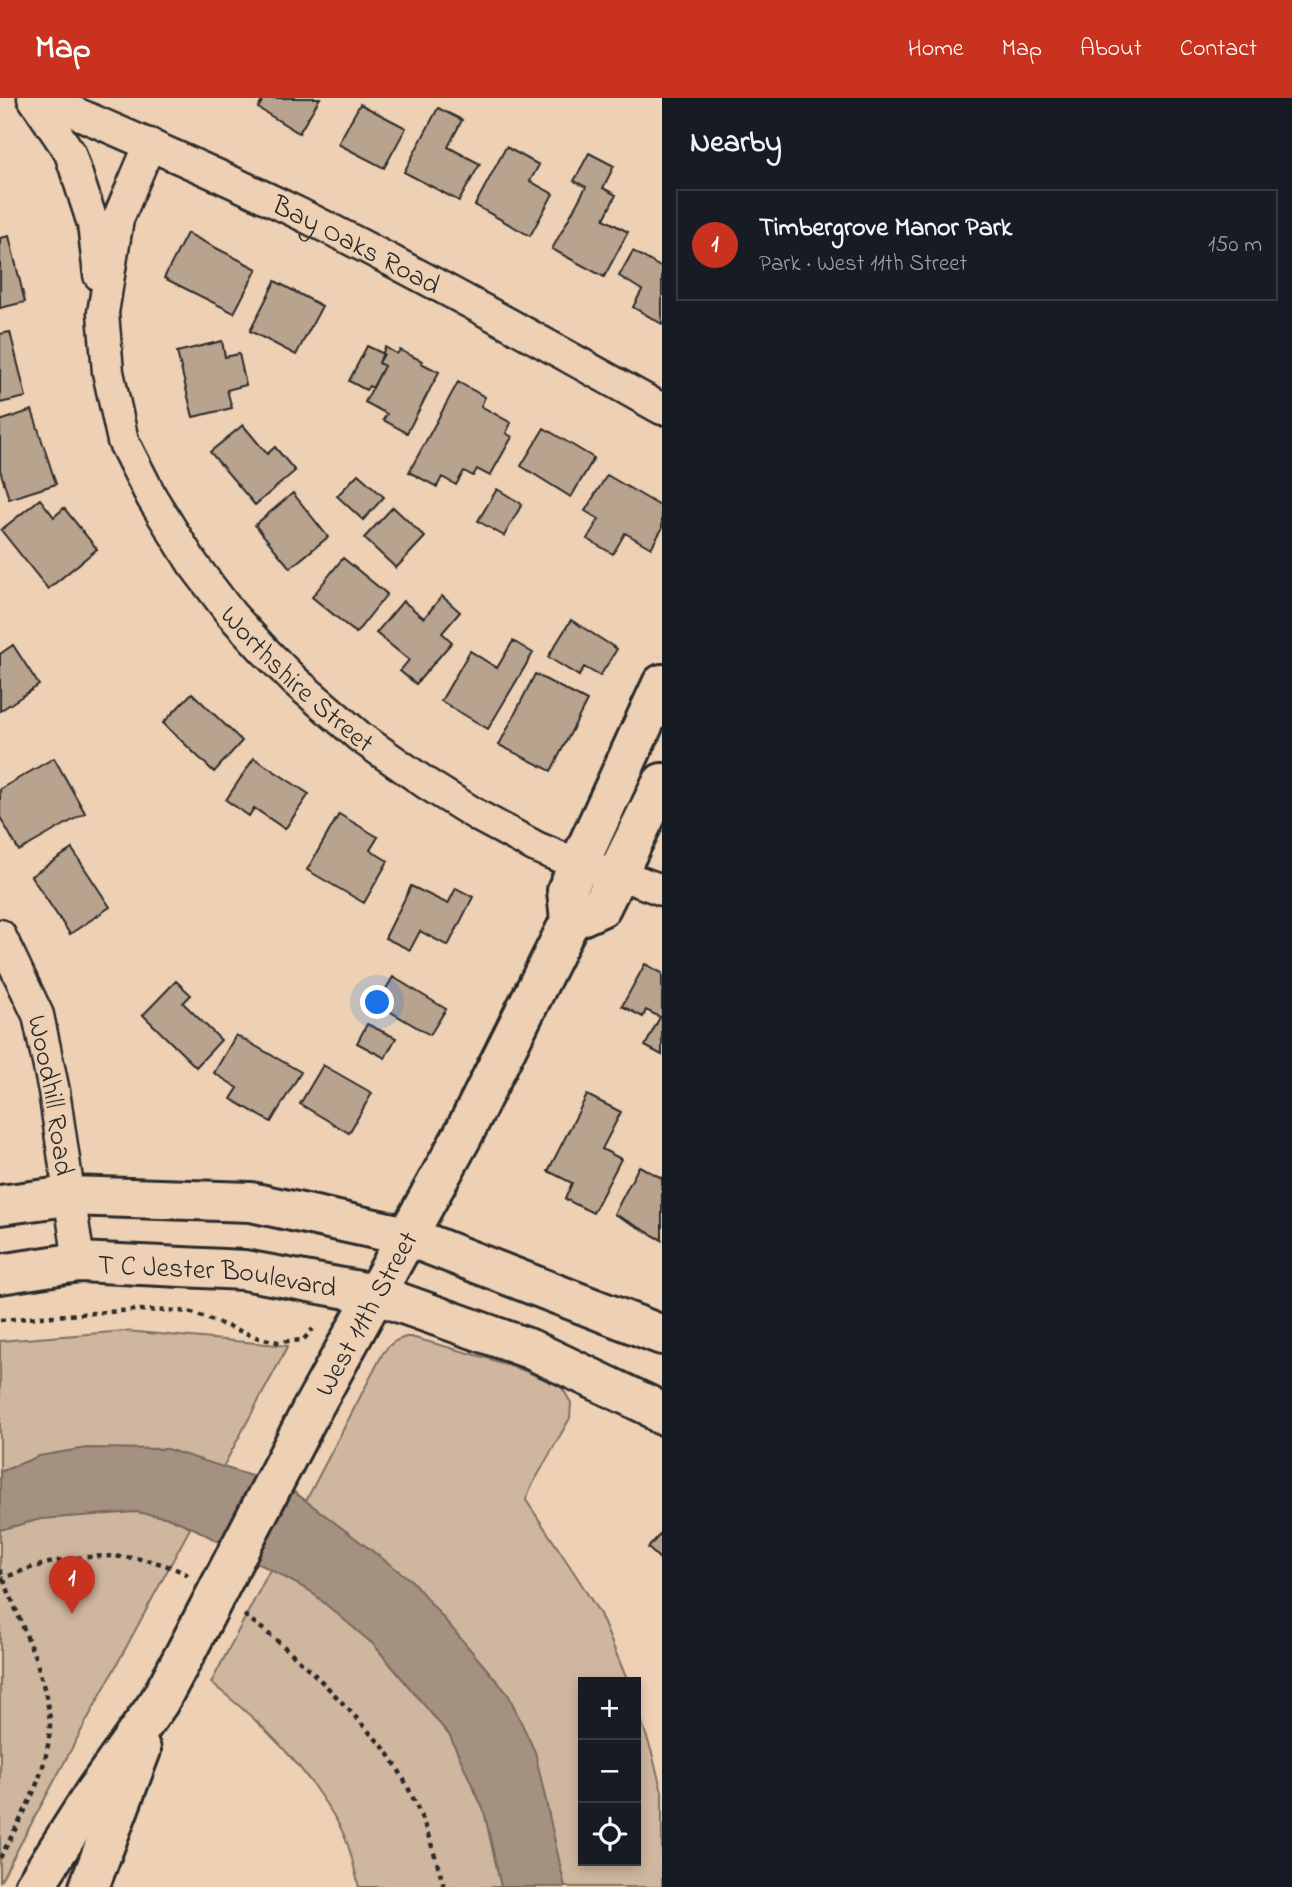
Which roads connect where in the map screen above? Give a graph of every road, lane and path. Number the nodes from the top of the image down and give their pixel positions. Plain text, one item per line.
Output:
1 (33, 98) edge
2 (41, 98) edge
3 (150, 144) junction
4 (103, 313) junction
5 (662, 409) edge
6 (662, 684) edge
7 (662, 783) edge
8 (579, 865) junction
9 (618, 874) junction
10 (662, 890) edge
11 (570, 921) junction
12 (0, 935) edge
13 (69, 1196) junction
14 (0, 1205) edge
15 (407, 1236) junction
16 (79, 1262) junction
17 (0, 1274) edge
18 (375, 1294) junction
19 (0, 1320) edge
20 (313, 1329) dead end
21 (662, 1335) edge
22 (662, 1415) edge
23 (0, 1570) edge
24 (193, 1578) dead end
25 (0, 1580) edge
26 (238, 1610) dead end
27 (159, 1702) junction
28 (0, 1858) edge
29 (34, 1887) edge
30 (89, 1887) edge
31 (444, 1887) edge

1 - 4 street, Worthshire Street
2 - 3 street, Bay Oaks Road
3 - 4 street, Worthshire Street
3 - 5 street, Bay Oaks Road
4 - 8 street, Worthshire Street
6 - 8 main road, West 11th Street
7 - 9 main road
8 - 9 street, Worthshire Street
8 - 11 main road, West 11th Street
9 - 10 street, Worthshire Street
9 - 11 main road
11 - 15 main road, West 11th Street
12 - 13 street, Woodhill Road
13 - 14 main road
13 - 15 main road
13 - 16 street, Woodhill Road
15 - 18 main road, West 11th Street
15 - 21 main road
16 - 17 main road, T C Jester Boulevard
16 - 18 main road, T C Jester Boulevard
18 - 22 main road, T C Jester Boulevard
18 - 27 main road, West 11th Street, bridge
19 - 20 path
23 - 28 path, bridge
24 - 25 path
26 - 31 path
27 - 29 main road, West 11th Street
27 - 30 main road, West 11th Street

